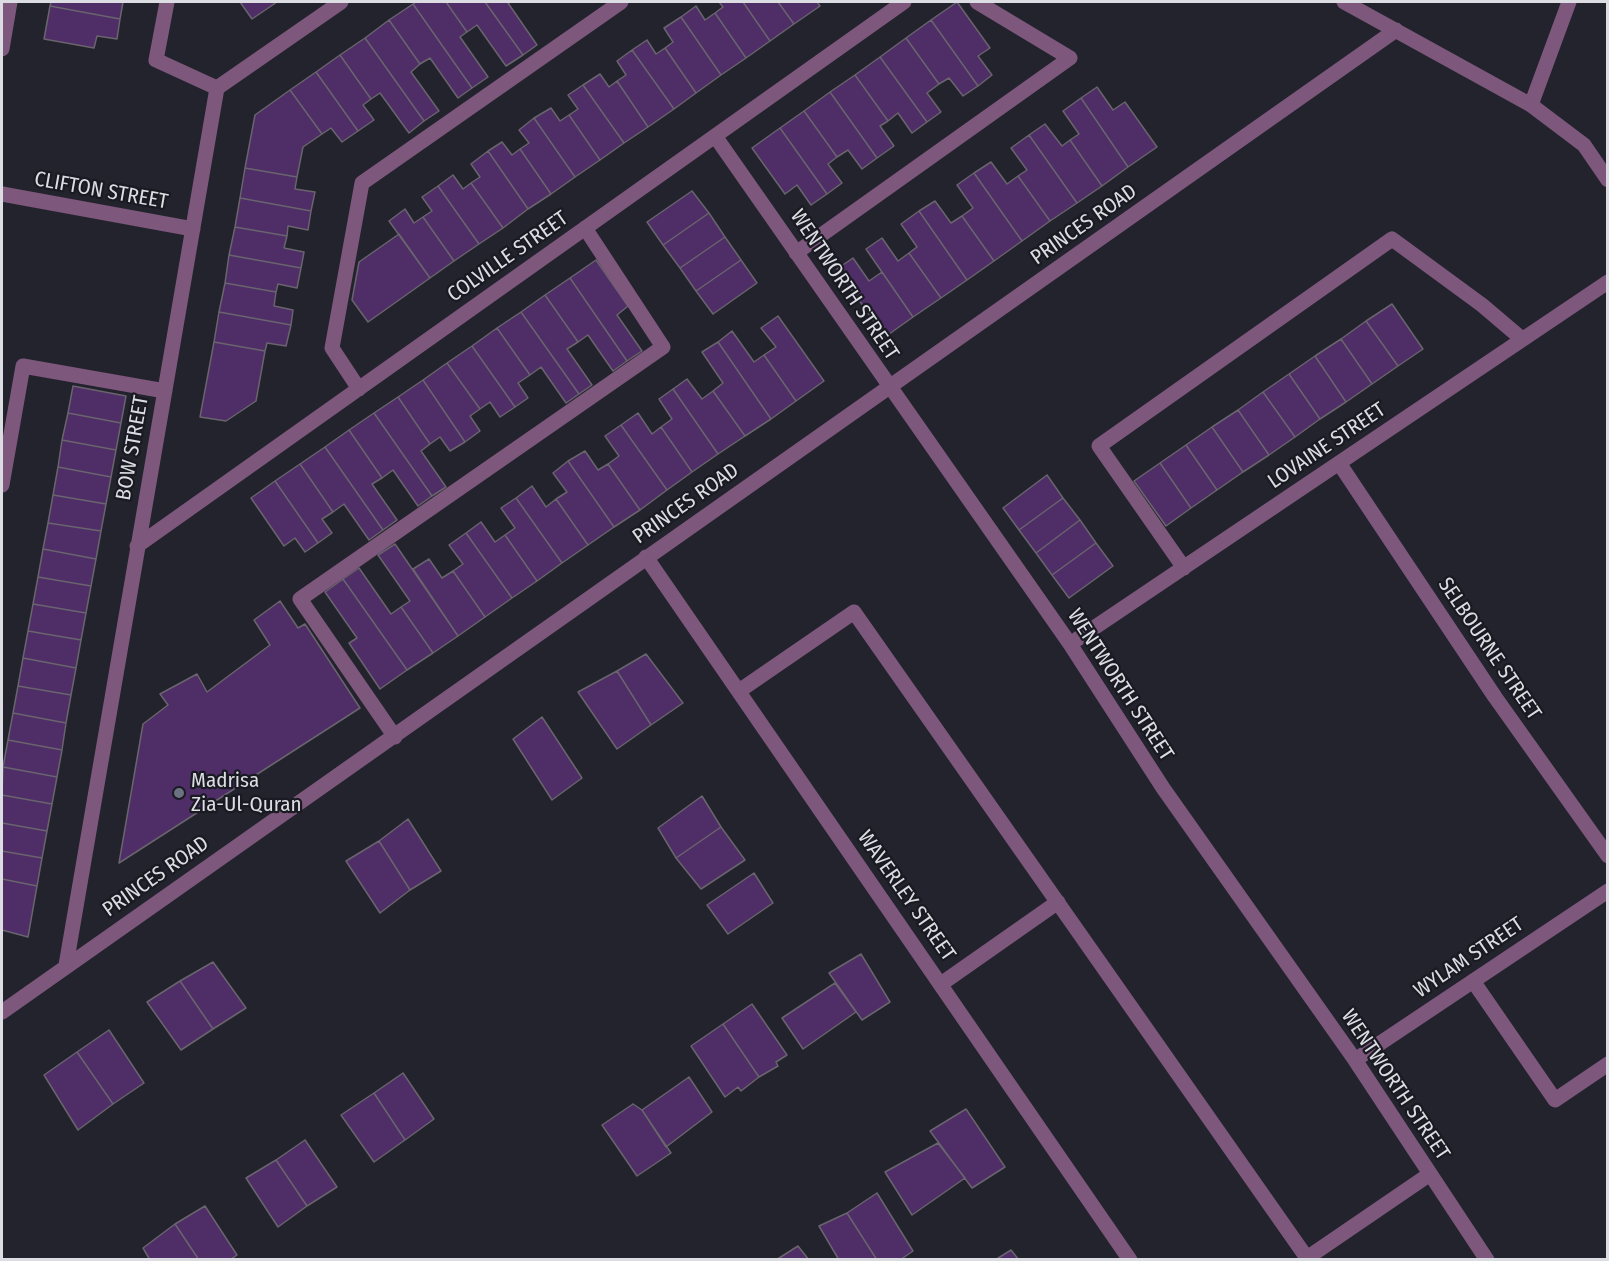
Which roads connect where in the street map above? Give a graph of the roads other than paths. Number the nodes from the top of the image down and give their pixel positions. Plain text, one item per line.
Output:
1 (10, 2) edge
2 (167, 2) edge
3 (341, 2) edge
4 (621, 2) edge
5 (904, 2) edge
6 (977, 2) edge
7 (1344, 2) edge
8 (1569, 2) edge
9 (1396, 30) junction
10 (2, 49) edge
11 (217, 88) junction
12 (1531, 105) junction
13 (715, 136) junction
14 (1608, 180) edge
15 (2, 194) edge
16 (585, 228) junction
17 (193, 229) junction
18 (796, 253) junction
19 (1608, 282) edge
20 (1522, 339) junction
21 (359, 389) junction
22 (890, 389) junction
23 (165, 391) junction
24 (1339, 463) junction
25 (2, 485) edge
26 (137, 546) junction
27 (646, 557) junction
28 (1184, 568) junction
29 (1070, 644) junction
30 (739, 691) junction
31 (395, 736) junction
32 (1608, 856) edge
33 (1608, 891) edge
34 (1058, 902) junction
35 (66, 965) junction
36 (1473, 981) junction
37 (941, 984) junction
38 (2, 1012) edge
39 (1354, 1060) junction
40 (1608, 1064) edge
41 (1430, 1174) junction
42 (1130, 1260) edge
43 (1487, 1260) edge

1 - 10 street
2 - 11 street
3 - 11 street
4 - 21 street
5 - 13 street, COLVILLE STREET
6 - 18 street
7 - 9 street
8 - 12 street
9 - 12 street
9 - 22 street, PRINCES ROAD
11 - 17 street, BOW STREET
12 - 14 street
13 - 16 street, COLVILLE STREET
13 - 18 street, WENTWORTH STREET
15 - 17 street, CLIFTON STREET
16 - 21 street, COLVILLE STREET
16 - 31 street
17 - 23 street, BOW STREET
18 - 22 street, WENTWORTH STREET
19 - 20 street, LOVAINE STREET
20 - 24 street, LOVAINE STREET
20 - 28 street
21 - 26 street, COLVILLE STREET
22 - 27 street, PRINCES ROAD
22 - 29 street, WENTWORTH STREET
23 - 25 street
23 - 26 street, BOW STREET
24 - 28 street, LOVAINE STREET
24 - 32 street, SELBOURNE STREET
26 - 35 street, BOW STREET
27 - 30 street, WAVERLEY STREET
27 - 31 street, PRINCES ROAD
28 - 29 street, LOVAINE STREET
29 - 39 street, WENTWORTH STREET
30 - 34 street
30 - 37 street, WAVERLEY STREET
31 - 35 street, PRINCES ROAD
33 - 36 street, WYLAM STREET
34 - 37 street
34 - 41 street
35 - 38 street, PRINCES ROAD
36 - 39 street, WYLAM STREET
36 - 40 street
37 - 42 street, WAVERLEY STREET
39 - 41 street, WENTWORTH STREET
41 - 43 street, WENTWORTH STREET

